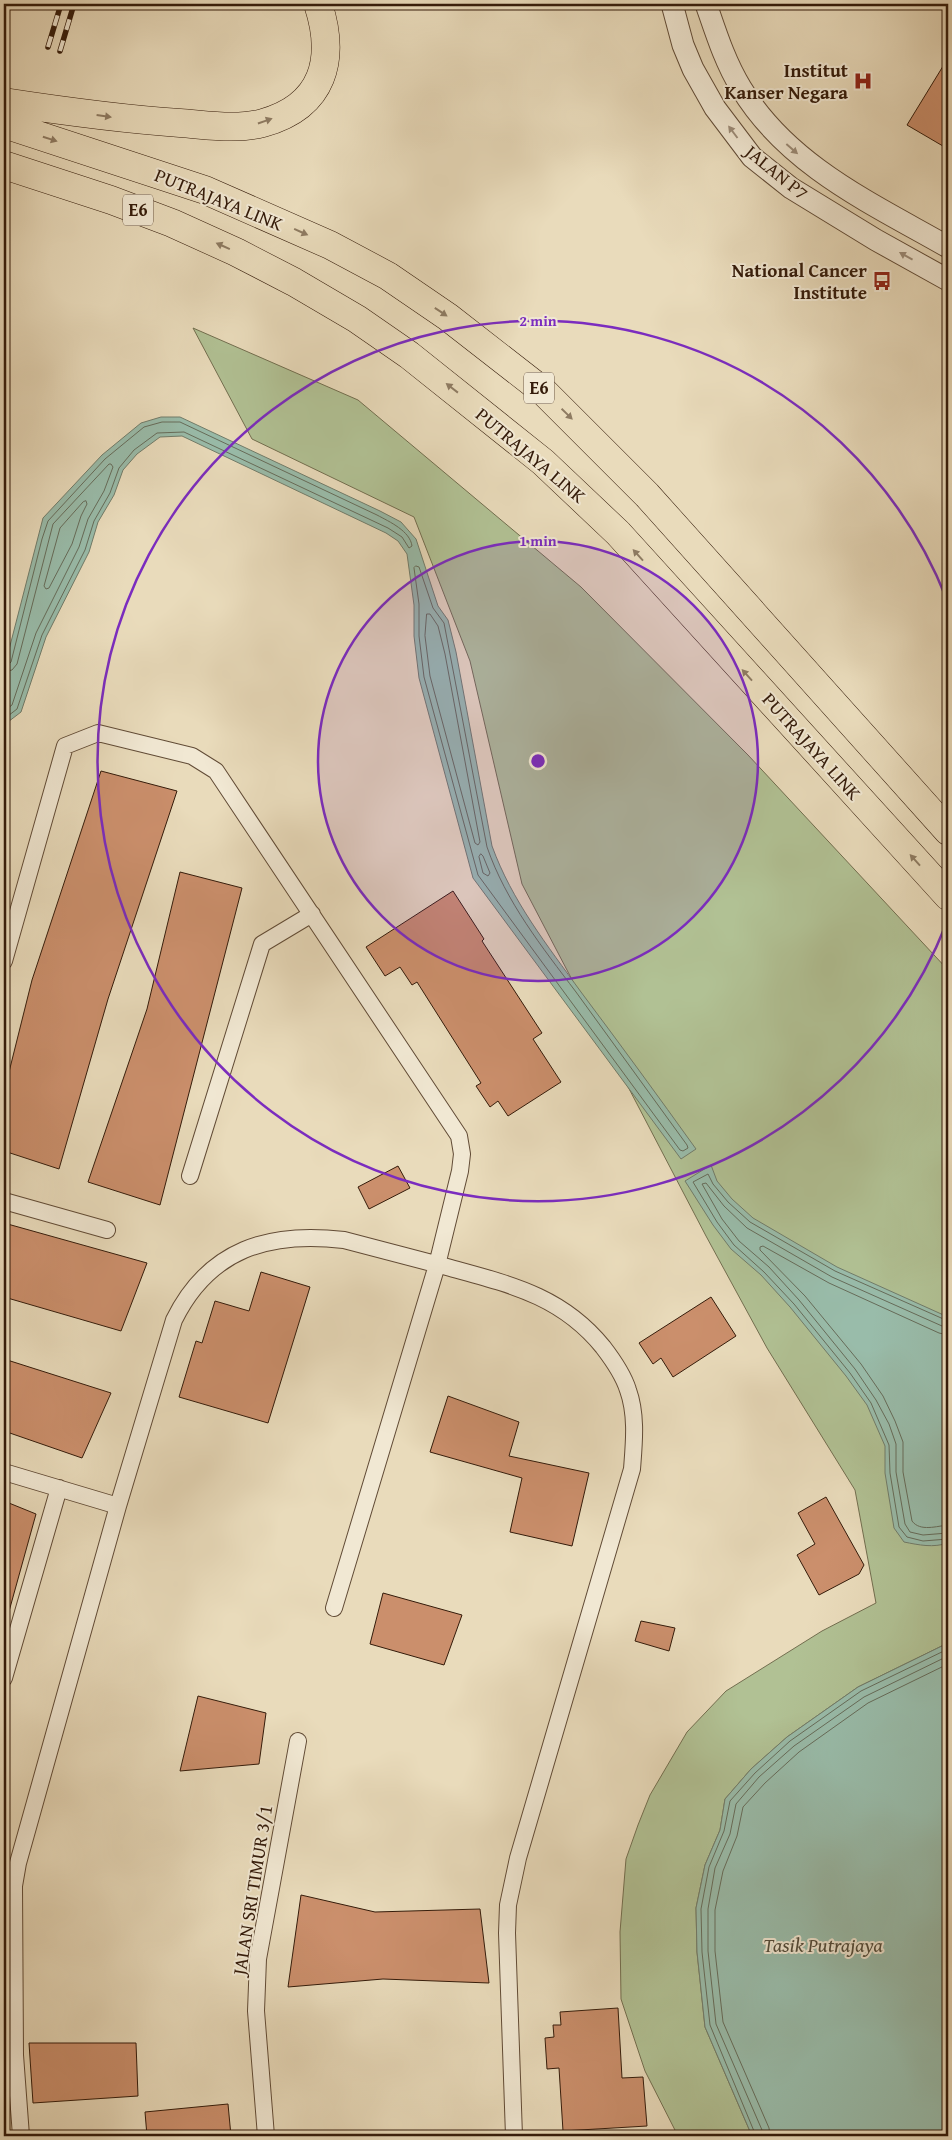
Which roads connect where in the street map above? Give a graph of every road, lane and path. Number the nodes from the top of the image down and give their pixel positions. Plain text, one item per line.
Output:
1 (318, 4) edge
2 (706, 4) edge
3 (672, 7) edge
4 (4, 102) edge
5 (4, 124) edge
6 (4, 165) edge
7 (948, 247) edge
8 (948, 280) edge
9 (948, 831) edge
10 (948, 896) edge
11 (312, 914) junction
12 (4, 961) edge
13 (190, 1176) dead end
14 (4, 1201) edge
15 (107, 1230) dead end
16 (437, 1265) junction
17 (4, 1472) edge
18 (59, 1488) junction
19 (118, 1506) junction
20 (334, 1608) dead end
21 (4, 1678) edge
22 (298, 1741) dead end
23 (11, 1862) edge
24 (9, 1884) edge
25 (9, 2055) edge
26 (21, 2136) edge
27 (266, 2136) edge
28 (514, 2136) edge

4 -> 1 highway
2 -> 7 street, JALAN P7
8 -> 3 street, JALAN P7
5 -> 9 highway, PUTRAJAYA LINK / E6
10 -> 6 highway, PUTRAJAYA LINK / E6
11 - 12 street
11 - 13 street
11 - 16 street
14 - 15 street
16 - 19 street
16 - 20 street
16 - 28 street
17 - 18 street
18 - 19 street
18 - 21 street
19 - 23 street
22 - 27 street, JALAN SRI TIMUR 3/1
23 - 24 street
24 - 25 street
25 - 26 street

